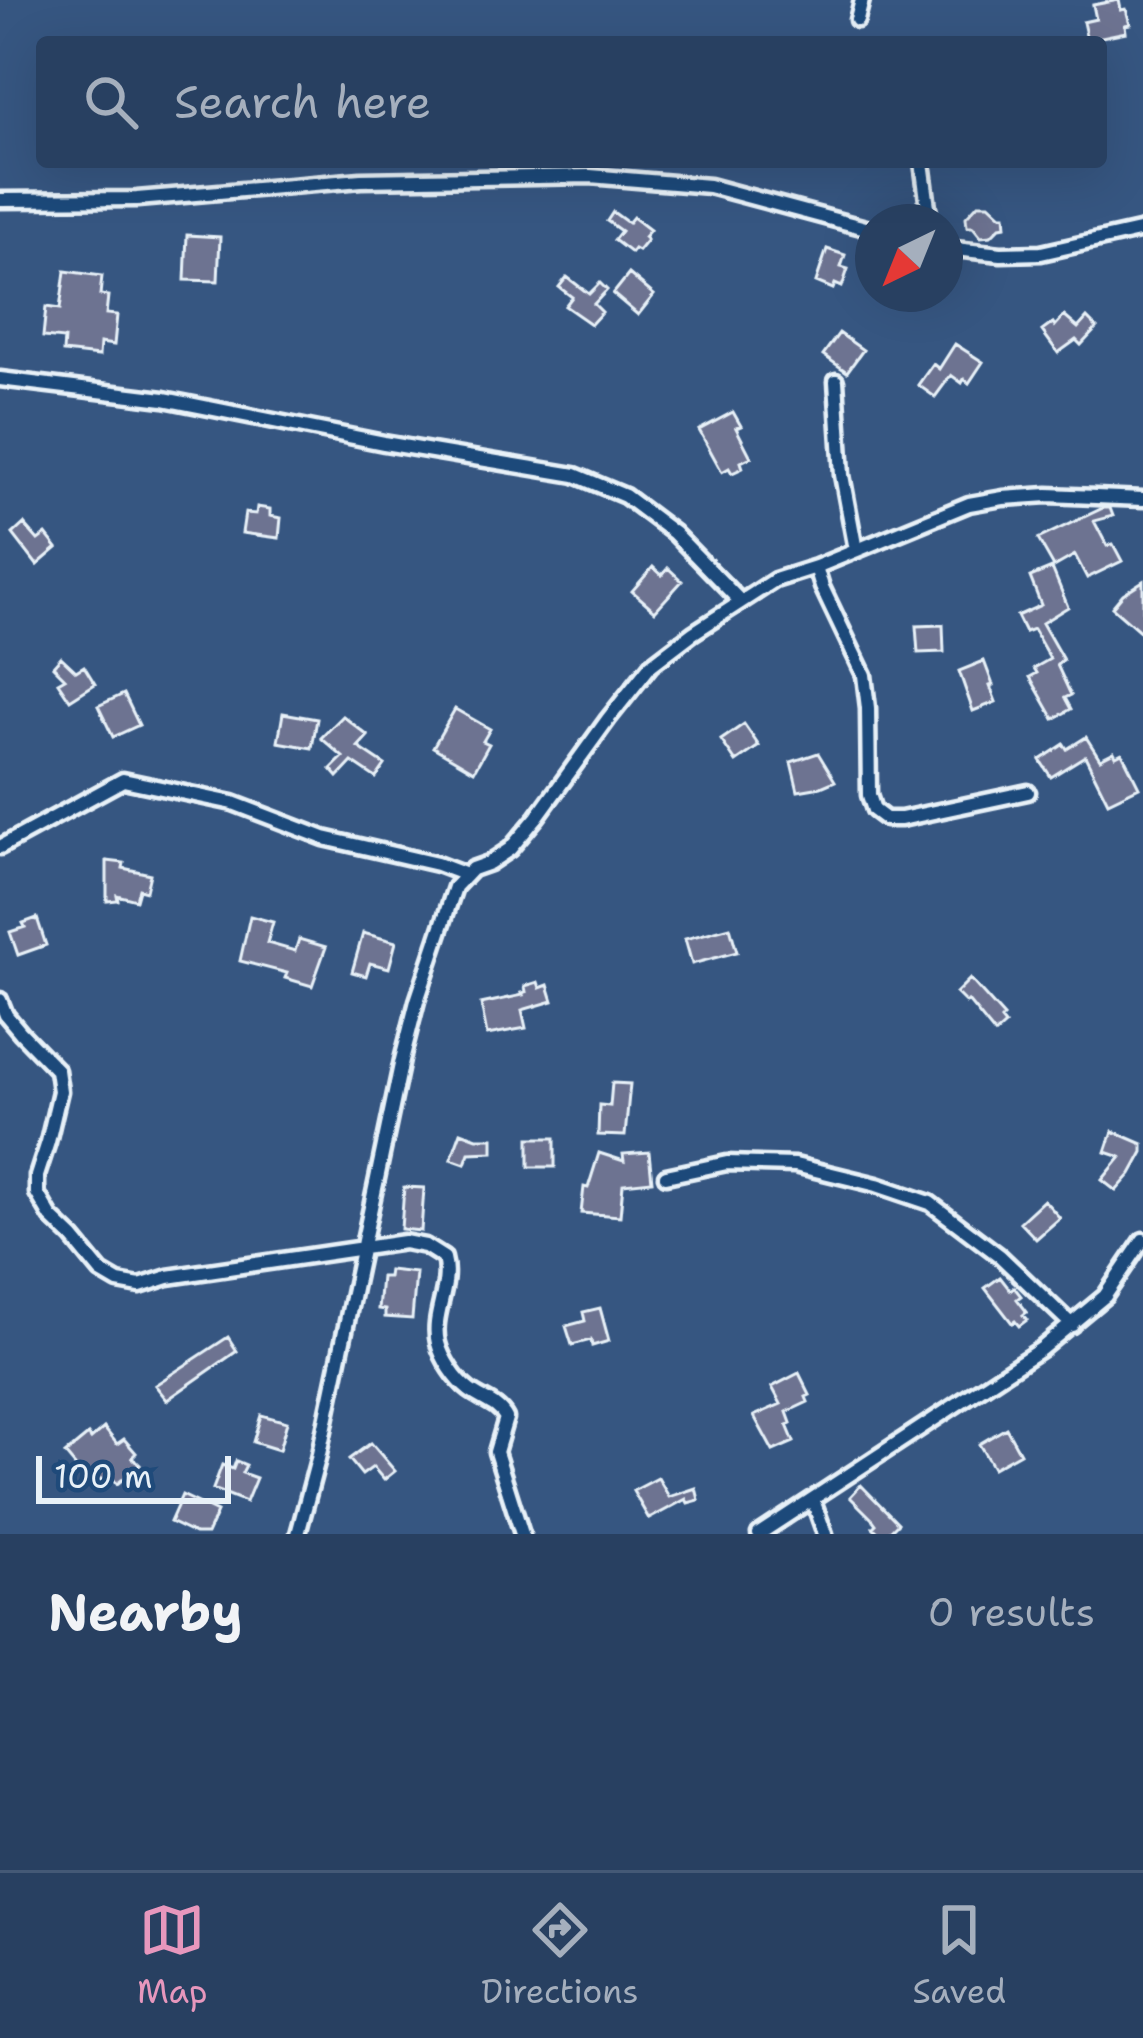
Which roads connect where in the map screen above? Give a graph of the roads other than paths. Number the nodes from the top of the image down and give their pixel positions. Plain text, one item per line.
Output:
1 (862, 0) edge
2 (857, 20) dead end
3 (923, 168) edge
4 (0, 200) edge
5 (928, 204) edge
6 (855, 225) edge
7 (1143, 230) edge
8 (963, 250) edge
9 (0, 379) edge
10 (836, 381) dead end
11 (1143, 500) edge
12 (856, 550) junction
13 (816, 567) junction
14 (741, 602) junction
15 (1028, 792) dead end
16 (0, 847) edge
17 (466, 875) junction
18 (0, 1000) edge
19 (666, 1176) dead end
20 (1143, 1240) edge
21 (362, 1247) junction
22 (1072, 1325) junction
23 (813, 1500) junction
24 (298, 1534) edge
25 (522, 1534) edge
26 (759, 1534) edge
27 (825, 1534) edge

1 - 2 street
3 - 5 street
4 - 6 street
7 - 8 street
9 - 14 street
10 - 12 street
11 - 12 street
12 - 13 street
13 - 14 street
13 - 15 street
14 - 17 street
16 - 17 street
17 - 21 street
18 - 21 street
19 - 22 street
20 - 22 street
21 - 24 street
21 - 25 street
22 - 23 street
23 - 26 street
23 - 27 street

